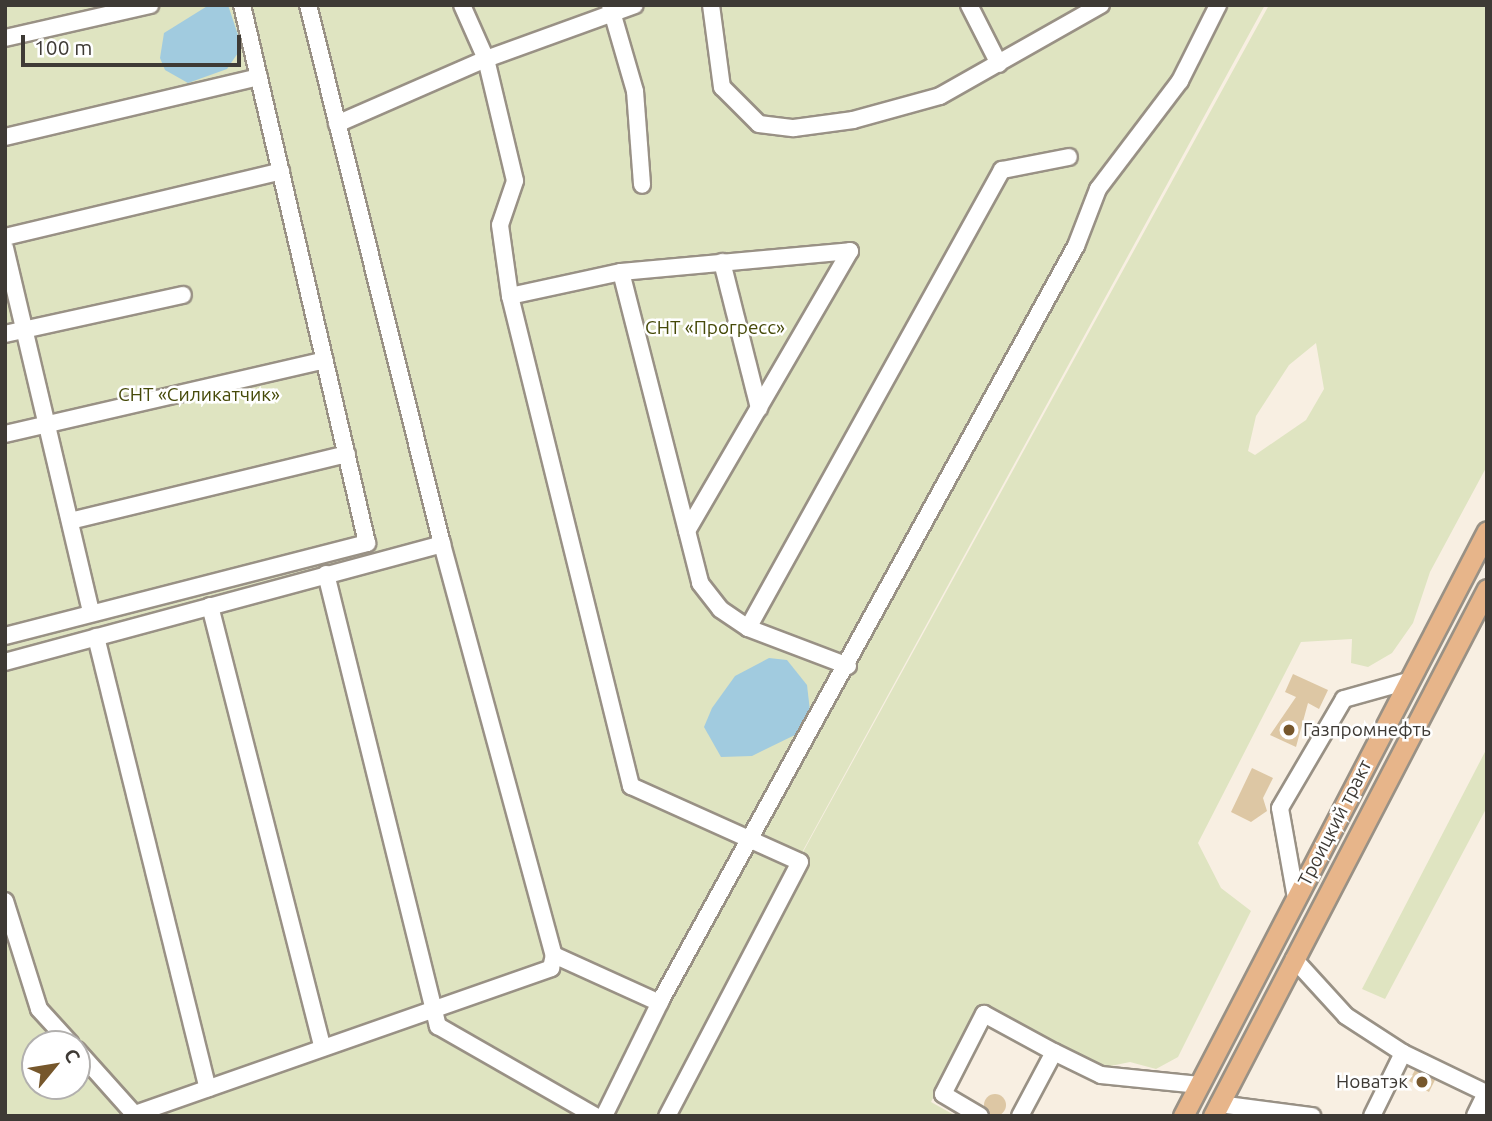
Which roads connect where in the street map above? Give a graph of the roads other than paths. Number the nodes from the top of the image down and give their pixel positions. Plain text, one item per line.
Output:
1 (150, 5) edge
2 (242, 5) edge
3 (308, 5) edge
4 (462, 5) edge
5 (635, 5) edge
6 (711, 5) edge
7 (969, 5) edge
8 (1101, 5) edge
9 (1218, 5) edge
10 (611, 7) edge
11 (5, 38) edge
12 (486, 59) junction
13 (999, 64) junction
14 (259, 77) junction
15 (337, 124) junction
16 (5, 137) edge
17 (1069, 158) dead end
18 (281, 171) junction
19 (642, 185) dead end
20 (5, 237) edge
21 (5, 248) edge
22 (722, 262) junction
23 (621, 272) junction
24 (183, 295) dead end
25 (510, 296) junction
26 (24, 329) junction
27 (5, 334) edge
28 (325, 360) junction
29 (759, 408) junction
30 (47, 424) junction
31 (5, 434) edge
32 (347, 454) junction
33 (70, 521) junction
34 (687, 531) junction
35 (1487, 531) edge
36 (442, 544) junction
37 (326, 574) junction
38 (1487, 589) edge
39 (210, 606) junction
40 (91, 611) junction
41 (748, 628) junction
42 (5, 636) edge
43 (96, 637) junction
44 (5, 662) edge
45 (848, 666) junction
46 (1408, 681) junction
47 (753, 836) junction
48 (1296, 898) junction
49 (5, 901) edge
50 (554, 955) junction
51 (1294, 960) junction
52 (660, 1003) junction
53 (435, 1009) junction
54 (58, 1030) edge
55 (323, 1048) junction
56 (1054, 1052) junction
57 (1403, 1053) junction
58 (91, 1066) edge
59 (1199, 1085) junction
60 (208, 1088) junction
61 (1216, 1110) edge
62 (136, 1115) edge
63 (595, 1116) edge
64 (604, 1116) edge
65 (667, 1116) edge
66 (980, 1116) edge
67 (1020, 1116) edge
68 (1183, 1116) edge
69 (1312, 1116) edge
70 (1372, 1116) edge
71 (1475, 1116) edge

1 - 11 lane
2 - 14 lane
3 - 15 lane
4 - 12 lane
5 - 10 lane
6 - 13 lane
7 - 13 lane
8 - 13 lane
9 - 45 lane
10 - 12 lane
10 - 19 lane
12 - 15 lane
12 - 25 lane
14 - 16 lane
14 - 18 lane
15 - 36 lane
17 - 41 lane
18 - 20 lane
18 - 28 lane
21 - 26 lane
22 - 23 lane
22 - 29 lane
22 - 29 lane
23 - 25 lane
23 - 34 lane
24 - 26 lane
25 - 47 lane
26 - 27 lane
26 - 30 lane
28 - 30 lane
28 - 32 lane
29 - 34 lane
30 - 31 lane
30 - 33 lane
32 - 33 lane
32 - 40 lane
33 - 40 lane
34 - 41 lane
35 - 46 main road, Троицкий тракт
36 - 37 lane
36 - 50 lane
37 - 39 lane
37 - 53 lane
38 - 51 main road, Троицкий тракт
39 - 43 lane
39 - 55 lane
40 - 42 lane
41 - 45 lane
43 - 44 lane
43 - 60 lane
45 - 47 lane
46 - 48 main road, Троицкий тракт
46 - 48 lane
47 - 52 lane
47 - 65 lane
48 - 59 main road, Троицкий тракт
49 - 54 lane
50 - 52 lane
50 - 53 lane
51 - 57 lane
51 - 61 main road, Троицкий тракт
52 - 64 lane
53 - 55 lane
53 - 63 lane
55 - 60 lane
56 - 59 lane
56 - 66 lane
56 - 67 lane
57 - 70 lane
57 - 71 lane
58 - 62 lane
59 - 68 main road, Троицкий тракт
60 - 62 lane
61 - 69 lane

